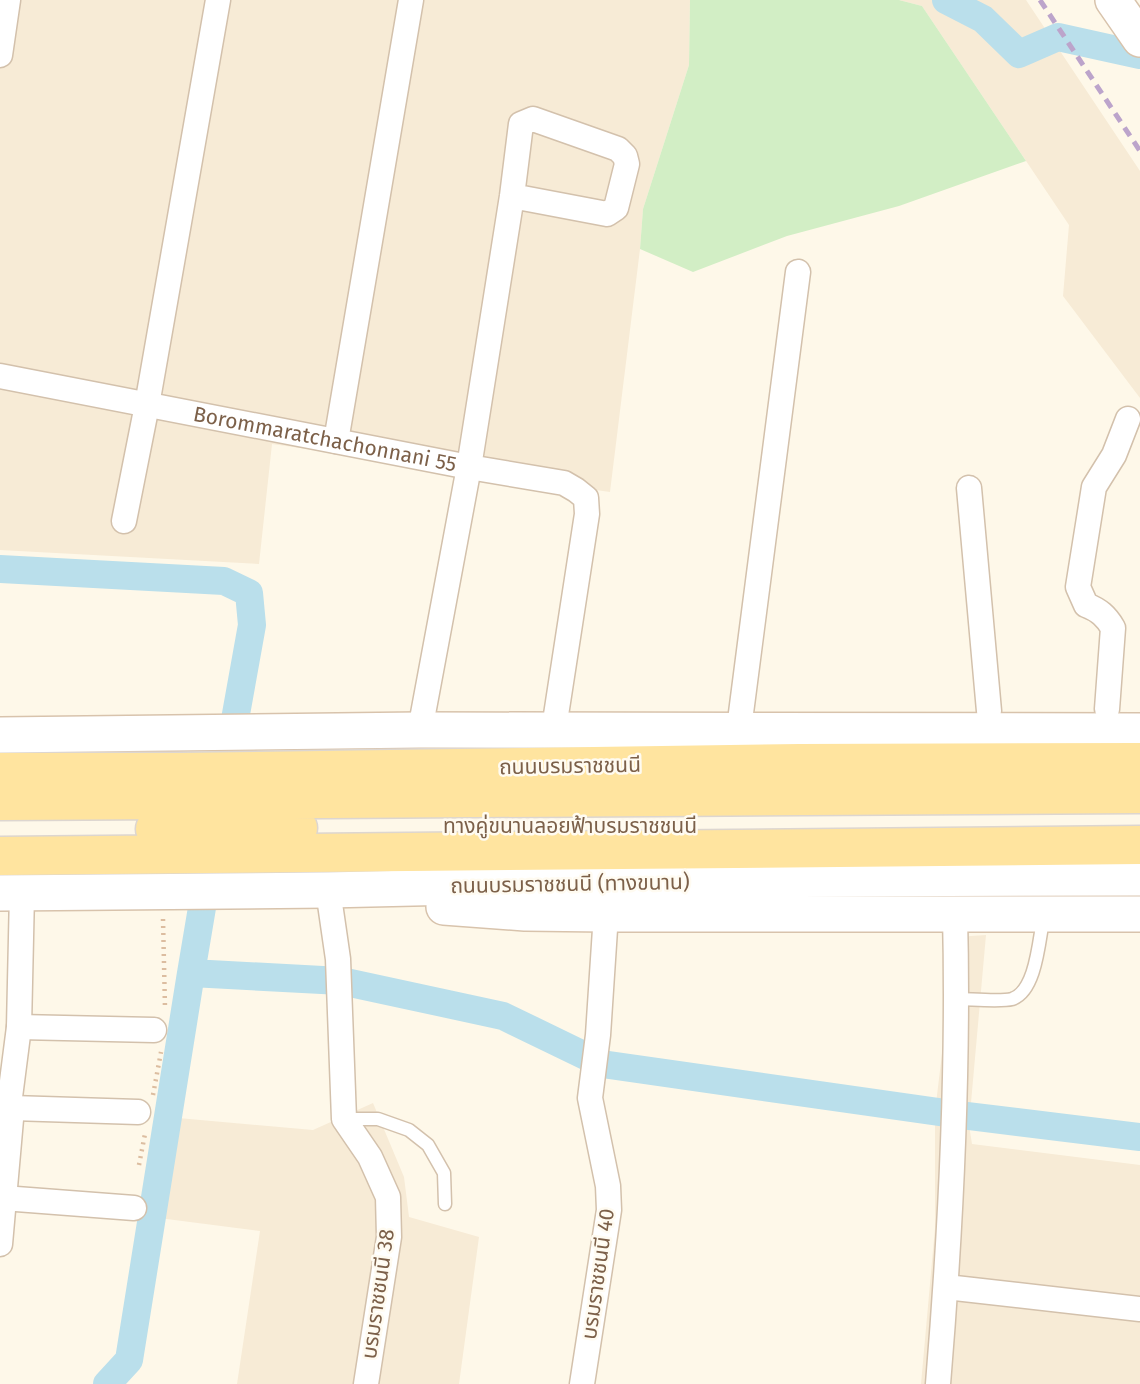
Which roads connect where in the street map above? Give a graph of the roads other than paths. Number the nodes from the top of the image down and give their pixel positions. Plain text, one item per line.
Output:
1 (8, 0) edge
2 (219, 0) edge
3 (411, 0) edge
4 (1114, 0) edge
5 (1135, 0) edge
6 (1140, 7) edge
7 (1140, 39) edge
8 (0, 55) edge
9 (512, 196) junction
10 (798, 272) dead end
11 (0, 376) edge
12 (147, 405) junction
13 (1128, 419) dead end
14 (336, 441) junction
15 (469, 467) junction
16 (969, 488) dead end
17 (124, 521) dead end
18 (1123, 708) edge
19 (989, 711) junction
20 (741, 713) junction
21 (556, 715) junction
22 (420, 730) junction
23 (1140, 731) edge
24 (0, 735) edge
25 (796, 747) junction
26 (1140, 762) edge
27 (0, 772) edge
28 (1140, 794) edge
29 (0, 801) edge
30 (1140, 822) edge
31 (0, 831) edge
32 (1140, 845) edge
33 (0, 856) edge
34 (801, 864) junction
35 (164, 873) junction
36 (218, 873) junction
37 (1140, 878) edge
38 (328, 890) junction
39 (11, 893) edge
40 (606, 914) junction
41 (1140, 914) edge
42 (955, 915) junction
43 (1044, 915) junction
44 (957, 999) junction
45 (19, 1027) junction
46 (154, 1030) dead end
47 (12, 1108) junction
48 (138, 1112) dead end
49 (344, 1119) junction
50 (3, 1198) junction
51 (445, 1204) dead end
52 (134, 1208) dead end
53 (0, 1244) edge
54 (946, 1287) junction
55 (1140, 1309) edge
56 (366, 1384) edge
57 (582, 1384) edge
58 (938, 1384) edge

1 - 8 street
2 - 12 street
3 - 14 street
4 - 7 main road
5 - 6 main road
9 - 9 street
9 - 15 street
10 - 20 street
11 - 12 street, Borommaratchachonnani 55
12 - 14 street, Borommaratchachonnani 55
12 - 17 street
13 - 18 street
14 - 15 street, Borommaratchachonnani 55
15 - 21 street
15 - 22 street, Borommaratchachonnani 55
16 - 19 street
18 - 19 main road
19 - 20 main road
20 - 21 main road
21 - 22 main road
22 - 24 main road
22 - 25 main road
23 - 25 main road
25 - 26 main road, ถนนบรมราชชนนี
25 - 27 main road, ถนนบรมราชชนนี
28 - 29 main road, ทางคู่ขนานลอยฟ้าบรมราชชนนี
30 - 31 main road, ทางคู่ขนานลอยฟ้าบรมราชชนนี
32 - 34 main road
33 - 35 main road
34 - 36 main road
34 - 37 main road, ถนนบรมราชชนนี (ทางขนาน)
34 - 38 main road, ถนนบรมราชชนนี (ทางขนาน)
35 - 36 main road
35 - 39 main road
36 - 38 main road, ถนนบรมราชชนนี (ทางขนาน)
38 - 40 main road
38 - 49 street
39 - 45 street
40 - 42 main road
40 - 57 street, บรมราชชนนี 40
41 - 43 main road
42 - 43 main road
42 - 44 street
43 - 44 lane
44 - 54 street
45 - 46 street
45 - 47 street
47 - 48 street
47 - 50 street
49 - 51 lane
49 - 56 street, บรมราชชนนี 38
50 - 52 street
50 - 53 street
54 - 55 street
54 - 58 street

